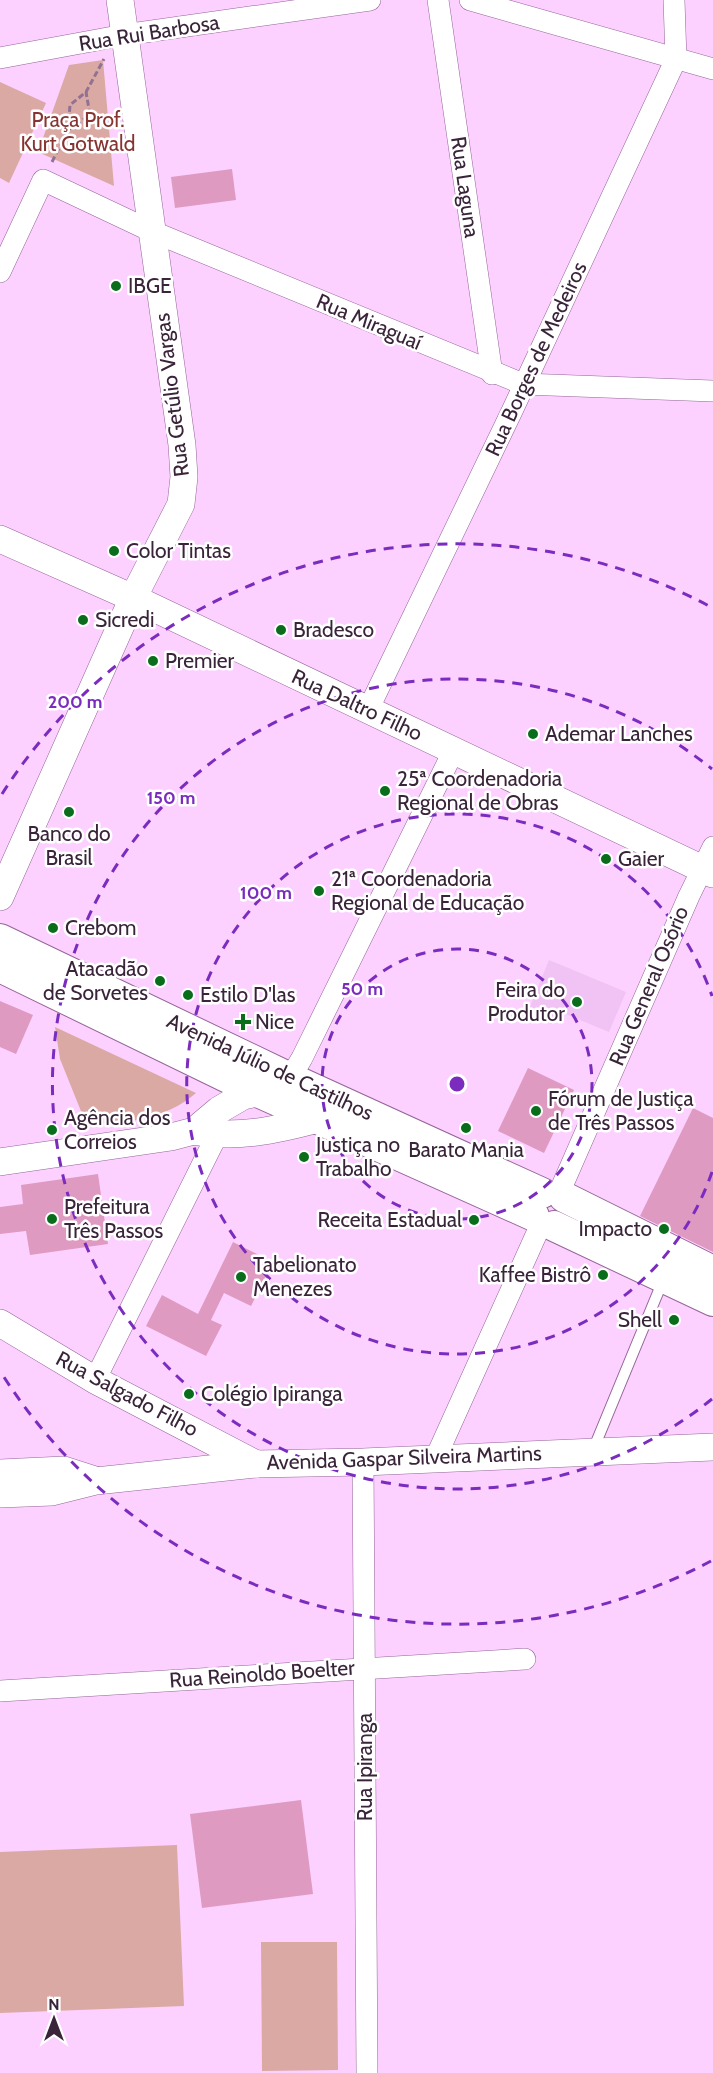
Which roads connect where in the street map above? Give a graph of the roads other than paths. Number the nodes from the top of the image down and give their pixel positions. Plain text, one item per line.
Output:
1 (120, 0) edge
2 (370, 0) edge
3 (438, 0) edge
4 (470, 0) edge
5 (674, 0) edge
6 (120, 36) junction
7 (0, 58) edge
8 (676, 59) junction
9 (713, 69) edge
10 (151, 231) junction
11 (0, 272) edge
12 (492, 374) junction
13 (523, 384) junction
14 (713, 391) edge
15 (0, 539) edge
16 (133, 598) junction
17 (368, 710) junction
18 (454, 750) junction
19 (709, 863) edge
20 (0, 897) edge
21 (0, 939) edge
22 (0, 967) edge
23 (290, 1078) junction
24 (262, 1093) junction
25 (318, 1119) junction
26 (206, 1133) junction
27 (0, 1162) edge
28 (549, 1208) junction
29 (670, 1265) junction
30 (713, 1271) edge
31 (713, 1301) edge
32 (0, 1323) edge
33 (95, 1380) junction
34 (713, 1447) edge
35 (592, 1451) junction
36 (436, 1457) junction
37 (363, 1462) junction
38 (256, 1464) junction
39 (0, 1473) edge
40 (96, 1480) junction
41 (0, 1494) edge
42 (525, 1659) dead end
43 (364, 1668) junction
44 (0, 1690) edge
45 (367, 2073) edge

1 - 6 street, Rua Getúlio Vargas
2 - 6 street, Rua Rui Barbosa
3 - 12 street, Rua Laguna
4 - 8 street
5 - 8 street, Rua Borges de Medeiros
6 - 7 street, Rua Rui Barbosa
6 - 10 street, Rua Getúlio Vargas
8 - 9 street
8 - 13 street, Rua Borges de Medeiros
10 - 11 street, Rua Miraguaí
10 - 12 street, Rua Miraguaí
10 - 16 street, Rua Getúlio Vargas
12 - 13 street, Rua Miraguaí
13 - 14 street, Rua Miraguaí
13 - 17 street, Rua Borges de Medeiros
15 - 16 street, Rua Daltro Filho
16 - 17 street, Rua Daltro Filho
16 - 20 street, Rua Getúlio Vargas
17 - 18 street, Rua Daltro Filho
18 - 19 street, Rua Daltro Filho
18 - 23 street
19 - 28 street, Rua General Osório
21 - 23 main road, Avenida Júlio de Castilhos
22 - 24 main road, Avenida Júlio de Castilhos
23 - 24 street
23 - 28 main road, Avenida Júlio de Castilhos
24 - 25 main road, Avenida Júlio de Castilhos
24 - 26 street
25 - 26 street
25 - 28 main road, Avenida Júlio de Castilhos
26 - 27 street
26 - 33 street
28 - 29 main road, Avenida Júlio de Castilhos
28 - 36 street, Rua General Osório
29 - 30 main road, Avenida Júlio de Castilhos
29 - 31 main road, Avenida Júlio de Castilhos
29 - 35 lane
32 - 33 street, Rua Salgado Filho
33 - 38 street, Rua Salgado Filho
34 - 35 street, Avenida Gaspar Silveira Martins
35 - 36 street, Avenida Gaspar Silveira Martins
36 - 37 street, Avenida Gaspar Silveira Martins
37 - 38 street, Avenida Gaspar Silveira Martins
37 - 43 street, Rua Ipiranga
38 - 40 street, Avenida Gaspar Silveira Martins
39 - 40 street, Avenida Gaspar Silveira Martins
40 - 41 street, Avenida Gaspar Silveira Martins
42 - 43 street, Rua Reinoldo Boelter
43 - 44 street, Rua Reinoldo Boelter
43 - 45 street, Rua Ipiranga

